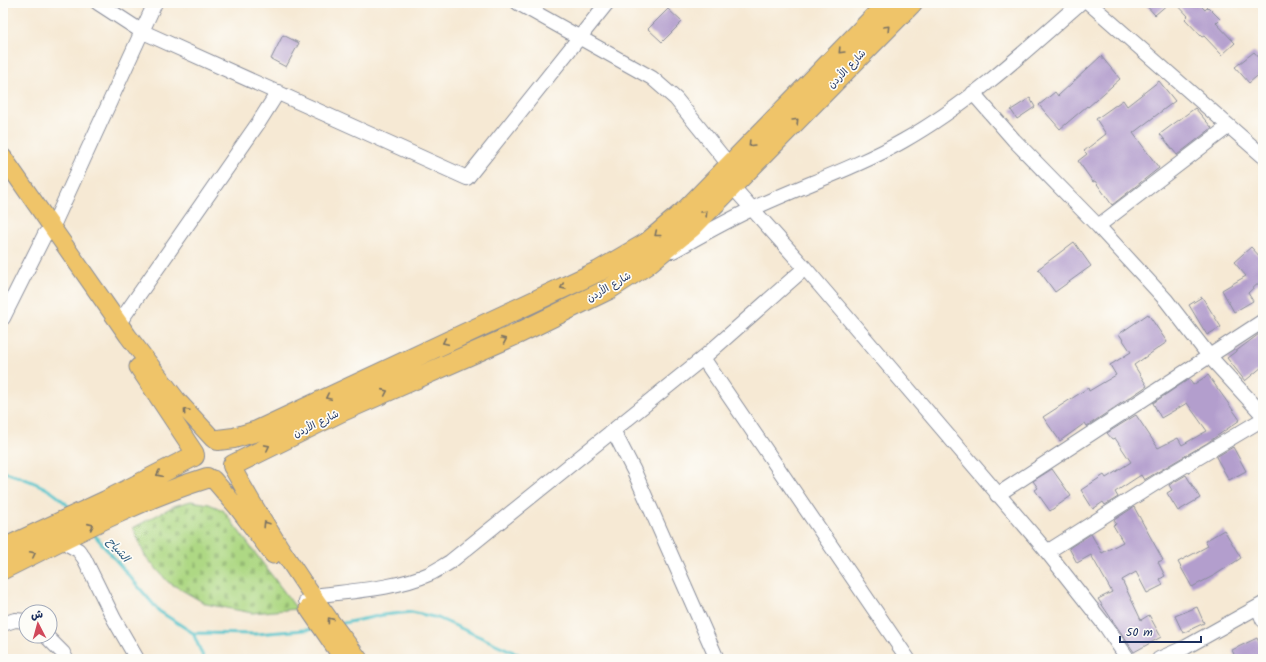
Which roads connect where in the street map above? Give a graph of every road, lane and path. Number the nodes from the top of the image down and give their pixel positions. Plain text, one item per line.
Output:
1 (98, 3) edge
2 (155, 3) edge
3 (518, 3) edge
4 (607, 3) edge
5 (888, 3) edge
6 (912, 3) edge
7 (1080, 3) edge
8 (1089, 3) edge
9 (141, 30) junction
10 (579, 38) junction
11 (278, 92) junction
12 (973, 93) junction
13 (1229, 126) junction
14 (1263, 156) edge
15 (3, 157) edge
16 (730, 166) junction
17 (3, 175) edge
18 (731, 185) junction
19 (753, 208) junction
20 (1098, 226) junction
21 (48, 231) junction
22 (646, 265) junction
23 (805, 268) junction
24 (599, 271) junction
25 (609, 289) junction
26 (3, 318) edge
27 (1263, 321) edge
28 (119, 323) junction
29 (1210, 357) junction
30 (703, 358) junction
31 (1263, 415) edge
32 (1263, 419) edge
33 (613, 430) junction
34 (215, 440) junction
35 (194, 455) junction
36 (232, 466) junction
37 (210, 478) junction
38 (997, 495) junction
39 (112, 507) junction
40 (60, 534) junction
41 (3, 549) edge
42 (1047, 552) junction
43 (3, 569) edge
44 (311, 602) junction
45 (1261, 610) edge
46 (18, 620) edge
47 (3, 624) edge
48 (337, 639) junction
49 (54, 644) edge
50 (1188, 653) edge
51 (66, 659) edge
52 (137, 659) edge
53 (343, 659) edge
54 (359, 659) edge
55 (718, 659) edge
56 (908, 659) edge
57 (1128, 659) edge
58 (1159, 659) edge

1 - 9 street
2 - 9 street
3 - 10 street
4 - 10 street
5 -> 16 highway, شارع الأردن
18 -> 6 highway, شارع الأردن
7 - 12 street
8 - 13 street
9 - 11 street
9 - 21 street
10 - 11 street
10 - 16 street
11 - 28 street
12 - 19 street
12 - 20 street
13 - 14 street
13 - 20 street
15 - 21 main road
16 -> 24 highway, شارع الأردن
17 - 21 main road
18 - 19 street
22 -> 18 highway, شارع الأردن
19 - 22 street
19 - 23 street
20 - 29 street
21 - 26 street
21 - 28 main road
21 - 35 main road
22 - 25 highway, شارع الأردن
23 - 30 street
23 - 38 street
24 - 25 highway
24 -> 34 highway, شارع الأردن
36 -> 25 highway, شارع الأردن
27 - 29 street
34 -> 28 main road
29 - 31 street
29 - 38 street
30 - 33 street
30 - 56 street
32 - 42 street
33 - 44 street
33 - 55 street
34 - 35 highway
34 - 36 highway
35 - 37 highway
35 -> 39 highway
36 - 37 highway
44 -> 36 main road
37 - 39 highway
37 - 44 main road
38 - 42 street
39 - 40 highway
40 - 41 highway
43 -> 40 highway
40 - 52 street
42 - 57 street
44 - 48 main road
45 - 50 street
46 - 47 street
48 - 53 main road
48 - 54 main road
49 - 51 street
50 - 58 street

